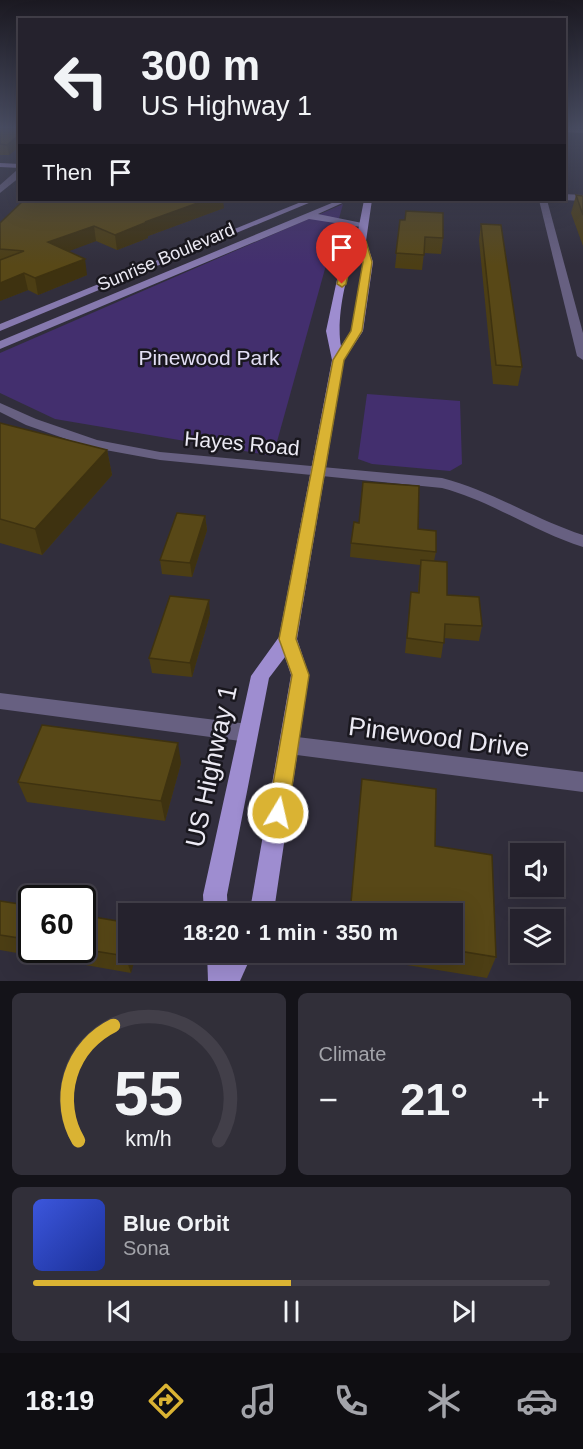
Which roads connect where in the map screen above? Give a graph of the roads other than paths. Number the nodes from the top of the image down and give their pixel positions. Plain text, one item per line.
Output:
1 (18, 174) edge
2 (0, 190) edge
3 (566, 197) edge
4 (583, 198) edge
5 (310, 201) edge
6 (343, 201) edge
7 (368, 201) edge
8 (543, 201) edge
9 (306, 216) junction
10 (364, 226) junction
11 (362, 241) junction
12 (0, 328) edge
13 (0, 345) edge
14 (583, 356) edge
15 (338, 360) junction
16 (0, 407) edge
17 (319, 471) junction
18 (583, 542) edge
19 (288, 639) junction
20 (0, 701) edge
21 (248, 733) junction
22 (289, 745) junction
23 (583, 782) edge
24 (215, 903) edge
25 (263, 903) edge
26 (220, 963) edge
27 (236, 963) edge
28 (221, 981) edge
29 (227, 981) edge

1 - 2 street
3 - 4 street
5 - 12 main road, Sunrise Boulevard
6 - 9 main road, Sunrise Boulevard
7 - 10 main road, US Highway 1
8 - 14 street
9 - 10 main road
9 - 13 main road, Sunrise Boulevard
10 - 11 main road, US Highway 1
11 - 15 main road, US Highway 1
11 - 15 main road, US Highway 1
15 - 17 main road, US Highway 1
16 - 17 street, Hayes Road
17 - 18 street, Hayes Road
17 - 19 main road, US Highway 1
19 - 21 main road, US Highway 1
19 - 22 main road, US Highway 1
20 - 21 street
21 - 24 main road, US Highway 1
22 - 23 street, Pinewood Drive
22 - 25 main road, US Highway 1
26 - 28 main road
27 - 29 main road

